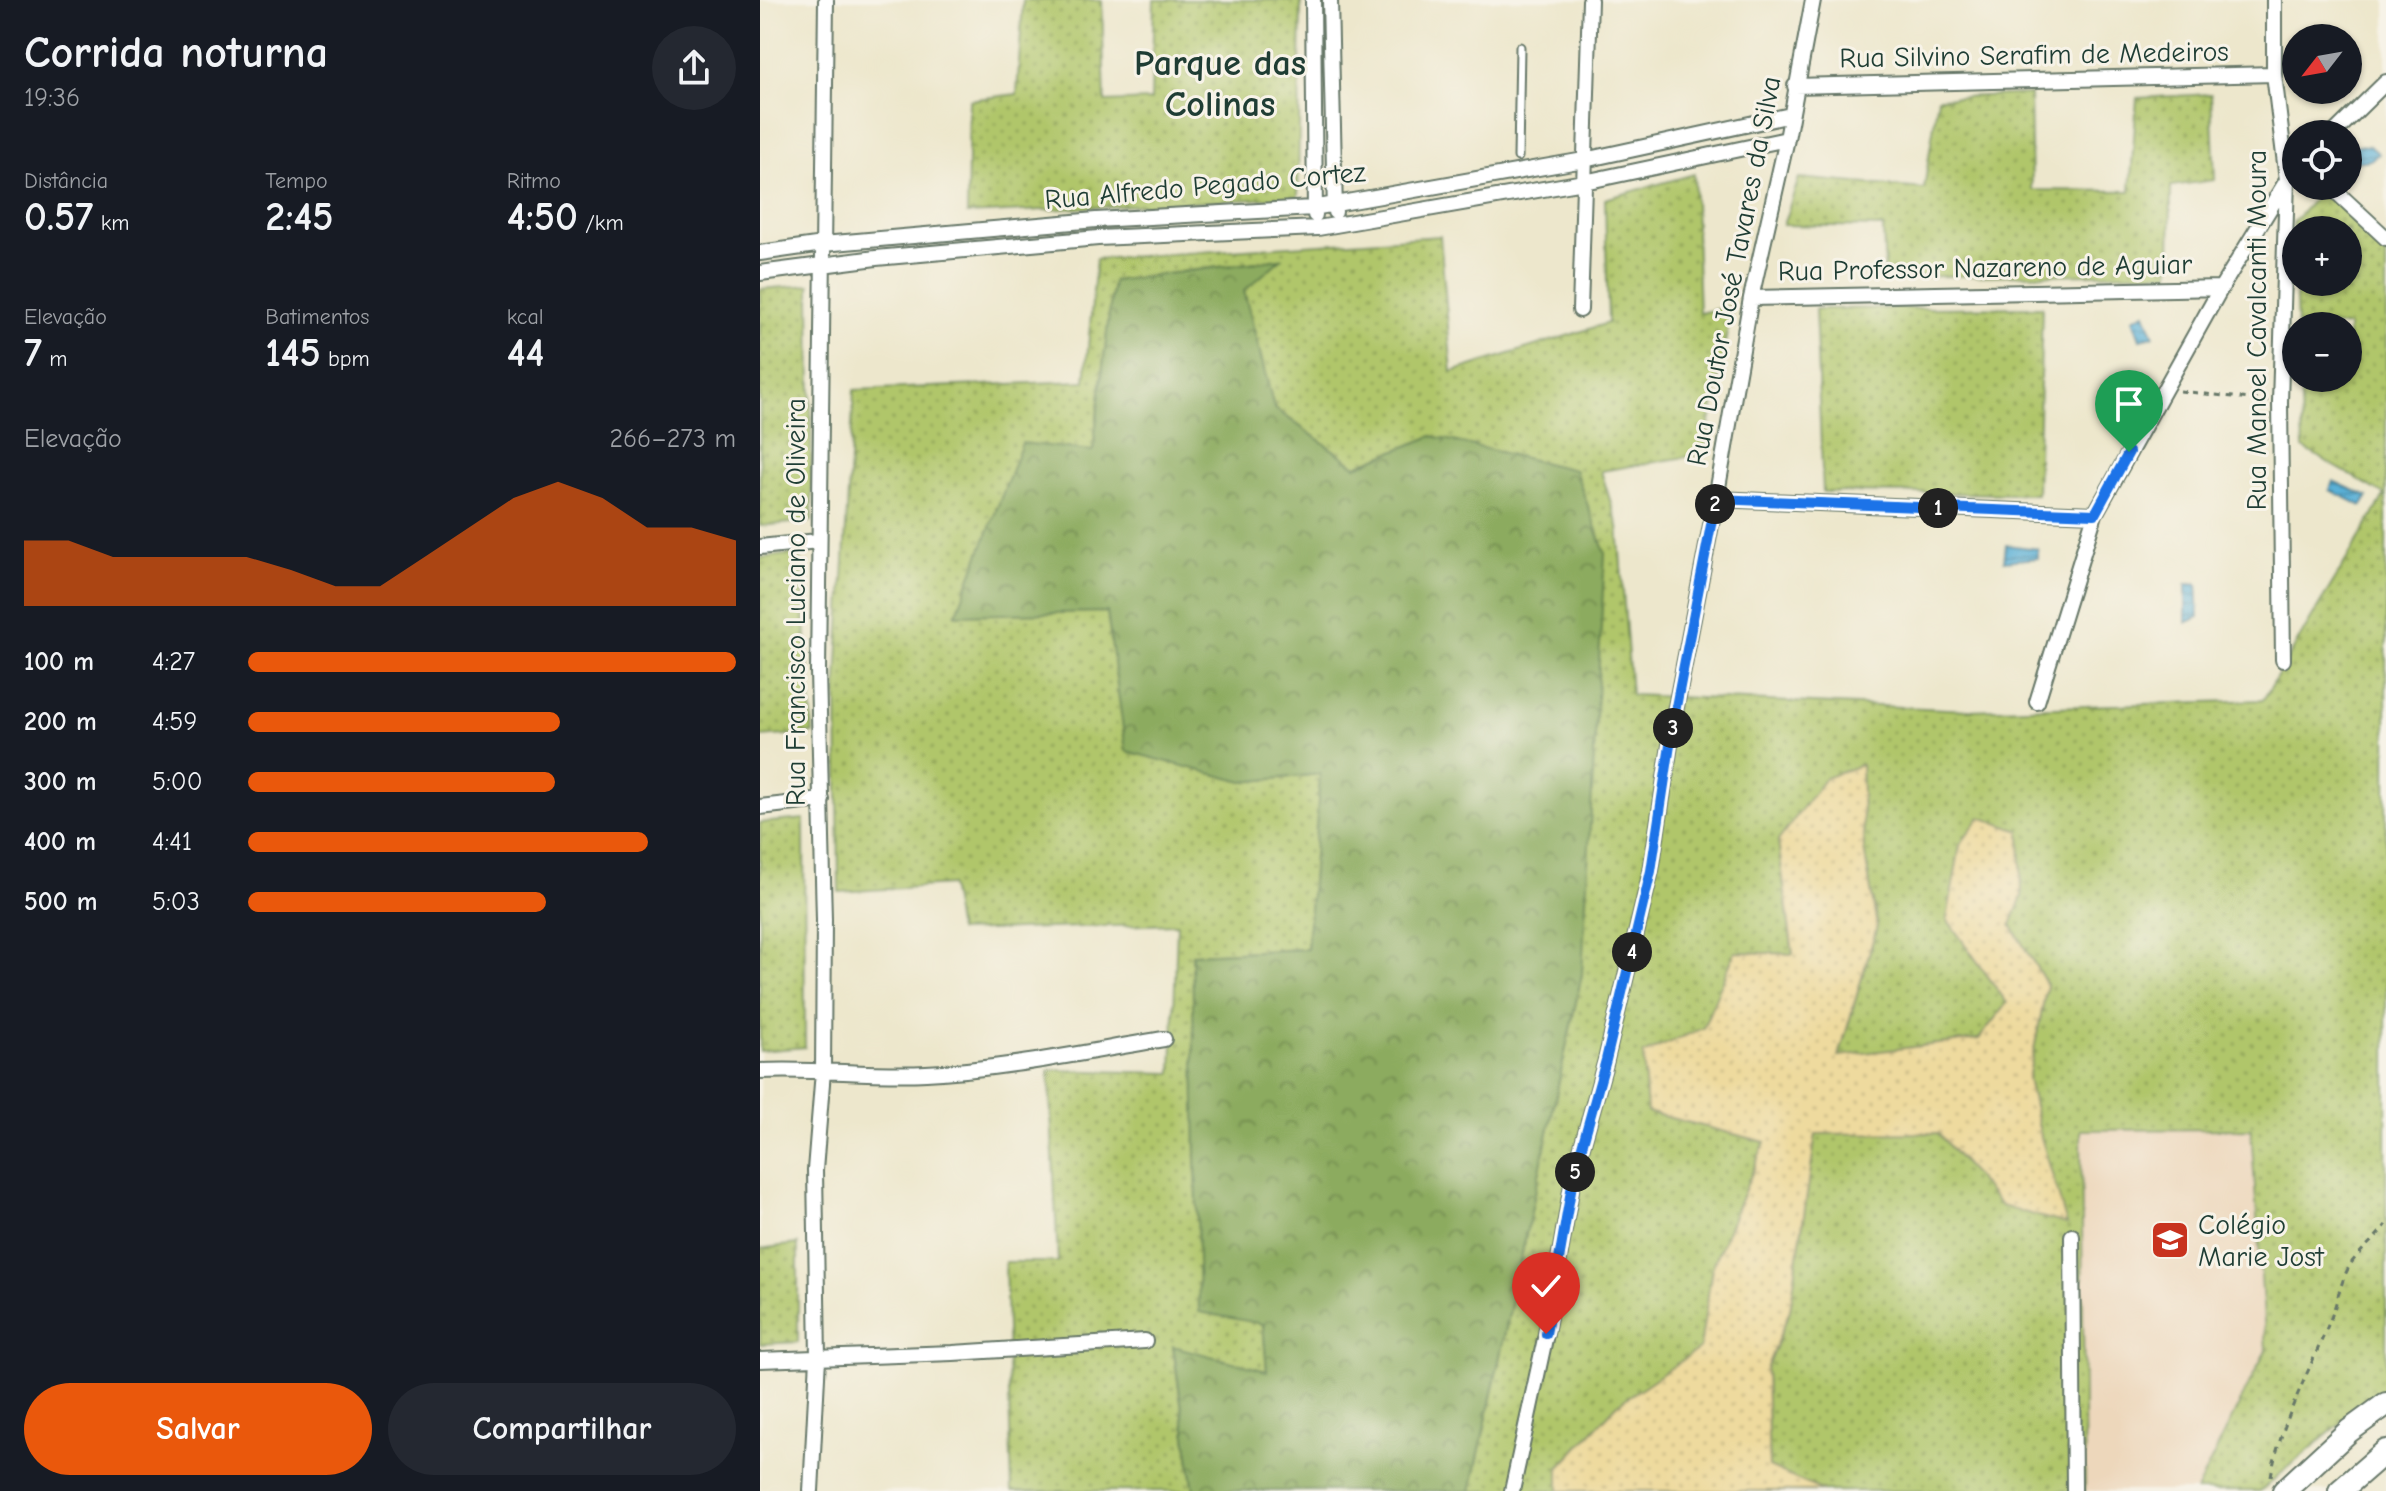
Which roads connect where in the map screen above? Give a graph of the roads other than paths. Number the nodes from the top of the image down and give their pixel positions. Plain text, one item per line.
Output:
1 (826, 0) edge
2 (1313, 0) edge
3 (1330, 0) edge
4 (1590, 0) edge
5 (1813, 0) edge
6 (2274, 0) edge
7 (1520, 47) dead end
8 (2274, 74) junction
9 (2386, 82) edge
10 (1795, 86) junction
11 (1791, 115) junction
12 (2282, 120) edge
13 (2347, 120) edge
14 (1787, 139) junction
15 (1584, 160) junction
16 (1517, 165) junction
17 (1584, 182) junction
18 (2282, 191) edge
19 (2291, 200) edge
20 (2345, 200) edge
21 (1334, 205) junction
22 (1313, 208) junction
23 (1096, 220) junction
24 (1338, 224) junction
25 (1318, 228) junction
26 (1098, 238) junction
27 (2386, 238) edge
28 (823, 244) junction
29 (760, 253) edge
30 (822, 266) junction
31 (760, 273) edge
32 (2221, 288) junction
33 (1751, 298) junction
34 (1580, 310) dead end
35 (1716, 499) junction
36 (2095, 514) junction
37 (818, 541) junction
38 (760, 547) edge
39 (2283, 660) dead end
40 (2037, 702) dead end
41 (822, 800) junction
42 (760, 807) edge
43 (1164, 1039) dead end
44 (760, 1071) edge
45 (823, 1071) junction
46 (2072, 1236) dead end
47 (1145, 1341) dead end
48 (818, 1358) junction
49 (760, 1360) edge
50 (2386, 1404) edge
51 (2386, 1451) edge
52 (2278, 1485) edge
53 (811, 1491) edge
54 (1512, 1491) edge
55 (2074, 1491) edge
56 (2340, 1491) edge

1 - 28 street, Rua Francisco Luciano de Oliveira
2 - 22 street
3 - 21 street
4 - 15 street
5 - 10 street, Rua Doutor José Tavares da Silva
6 - 8 street, Rua Manoel Cavalcanti Moura
7 - 16 lane
8 - 10 street, Rua Silvino Serafim de Medeiros
8 - 12 street, Rua Manoel Cavalcanti Moura
9 - 13 street
10 - 11 street, Rua Doutor José Tavares da Silva
11 - 14 street, Rua Doutor José Tavares da Silva
11 - 15 street, Rua Alfredo Pegado Cortez
14 - 17 street, Rua Alfredo Pegado Cortez
14 - 33 street, Rua Doutor José Tavares da Silva
15 - 16 street, Rua Alfredo Pegado Cortez
15 - 17 street
16 - 21 street, Rua Alfredo Pegado Cortez
17 - 24 street, Rua Alfredo Pegado Cortez
17 - 34 street
18 - 32 street
19 - 39 street, Rua Manoel Cavalcanti Moura
20 - 27 street
21 - 22 street, Rua Alfredo Pegado Cortez
21 - 24 street
22 - 23 street, Rua Alfredo Pegado Cortez
22 - 25 street
23 - 26 street
23 - 28 street, Rua Alfredo Pegado Cortez
24 - 25 street, Rua Alfredo Pegado Cortez
25 - 26 street, Rua Alfredo Pegado Cortez
26 - 30 street, Rua Alfredo Pegado Cortez
28 - 29 street, Rua Alfredo Pegado Cortez
28 - 30 street, Rua Francisco Luciano de Oliveira
30 - 31 street, Rua Alfredo Pegado Cortez
30 - 37 street, Rua Francisco Luciano de Oliveira
32 - 33 street, Rua Professor Nazareno de Aguiar
32 - 36 street
33 - 35 street, Rua Doutor José Tavares da Silva
35 - 36 street
35 - 54 street, Rua Doutor José Tavares da Silva
36 - 40 street
37 - 38 street
37 - 41 street, Rua Francisco Luciano de Oliveira
41 - 42 street
41 - 45 street, Rua Francisco Luciano de Oliveira
43 - 45 street
44 - 45 street
45 - 48 street, Rua Francisco Luciano de Oliveira
46 - 55 street
47 - 48 street
48 - 49 street
48 - 53 street, Rua Francisco Luciano de Oliveira
50 - 52 main road
51 - 56 main road

